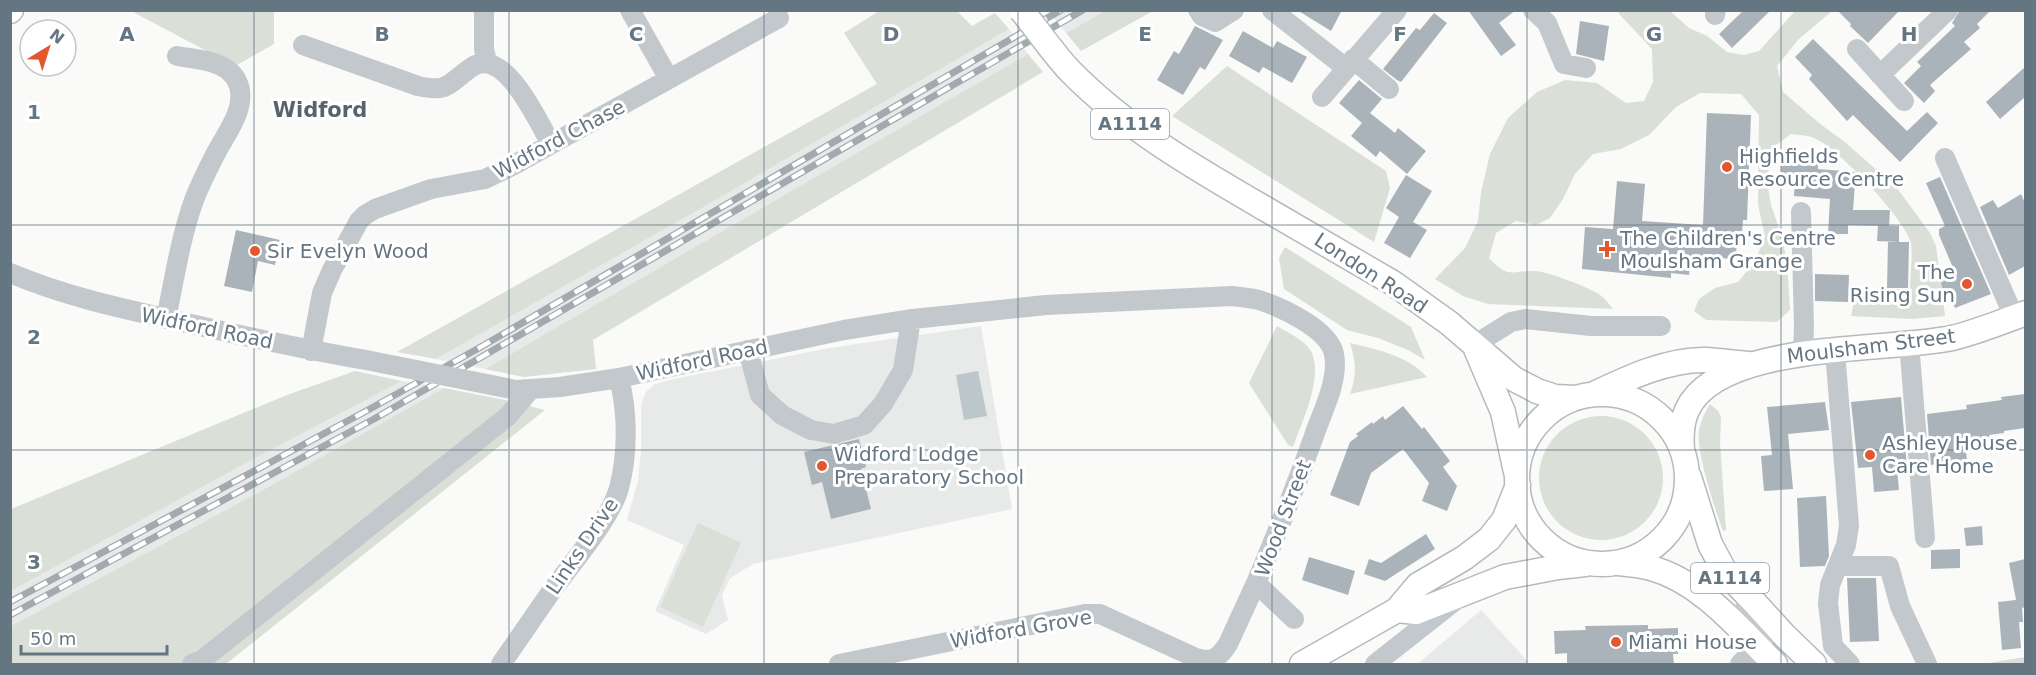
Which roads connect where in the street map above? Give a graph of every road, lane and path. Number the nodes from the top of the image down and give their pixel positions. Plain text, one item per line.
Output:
1 (484, 10) edge
2 (630, 10) edge
3 (1021, 10) edge
4 (1198, 10) edge
5 (1234, 10) edge
6 (1272, 10) edge
7 (1397, 10) edge
8 (1533, 10) edge
9 (1948, 10) edge
10 (779, 18) dead end
11 (303, 45) dead end
12 (1857, 49) dead end
13 (177, 56) dead end
14 (487, 62) junction
15 (1350, 63) junction
16 (1586, 68) dead end
17 (1880, 75) junction
18 (669, 79) junction
19 (1389, 89) dead end
20 (1322, 97) dead end
21 (1904, 101) dead end
22 (551, 144) junction
23 (1945, 158) dead end
24 (1802, 212) dead end
25 (10, 273) edge
26 (2020, 315) edge
27 (166, 319) junction
28 (911, 319) junction
29 (1661, 327) dead end
30 (1909, 343) junction
31 (1474, 345) junction
32 (748, 350) junction
33 (311, 351) junction
34 (1835, 351) junction
35 (1803, 354) junction
36 (1750, 365) junction
37 (620, 378) junction
38 (523, 390) junction
39 (1584, 396) junction
40 (1326, 403) joint
41 (1684, 458) junction
42 (1518, 481) junction
43 (1925, 538) dead end
44 (1605, 563) junction
45 (1838, 566) junction
46 (1725, 572) junction
47 (1256, 583) junction
48 (1469, 590) junction
49 (1397, 610) junction
50 (1294, 619) dead end
51 (1758, 648) junction
52 (197, 663) edge
53 (501, 664) edge
54 (838, 664) edge
55 (1302, 664) edge
56 (1374, 664) edge
57 (1740, 664) edge
58 (1775, 664) edge
59 (1814, 664) edge
60 (1850, 664) edge
61 (1927, 664) edge

1 - 14 street
2 - 18 street
3 - 31 main road, London Road / A1114, bridge
4 - 5 street
6 - 15 street
7 - 15 street
8 - 16 street
9 - 17 street
10 - 18 street, Widford Chase
11 - 14 street
12 - 17 street
13 - 27 street
14 - 22 street
15 - 19 street
15 - 20 street
17 - 21 street
18 - 22 street, Widford Chase
22 - 33 street, Widford Chase
23 - 26 street
24 - 35 street
25 - 27 street, Widford Road
26 - 30 main road, Moulsham Street
27 - 33 street, Widford Road
28 - 32 street, Widford Road
28 - 32 street
28 - 40 street, Widford Road
29 - 31 street
30 - 34 main road, Moulsham Street
30 - 43 street
31 - 39 main road, London Road / A1114
31 - 42 main road, London Road / A1114
32 - 37 street, Widford Road
33 - 38 street, Widford Road, bridge
34 - 35 main road, Moulsham Street
34 - 45 street
35 - 36 main road, Moulsham Street
36 - 39 main road, Moulsham Street
36 - 41 main road, Moulsham Street
37 - 38 street, Widford Road
37 - 53 street, Links Drive
38 - 52 street
39 - 41 main road, A1114
39 - 42 main road, A1114
40 - 47 street, Wood Street
41 - 44 main road
41 - 46 main road, A1114
42 - 44 main road, A1114
42 - 49 main road
44 - 48 main road
44 - 51 main road, A1114
45 - 60 street
45 - 61 street
46 - 51 street
46 - 59 main road, A1114
47 - 50 street, Wood Street
47 - 54 street, Widford Grove
48 - 49 main road
48 - 56 street
49 - 55 main road
51 - 57 street
51 - 58 main road, A1114

